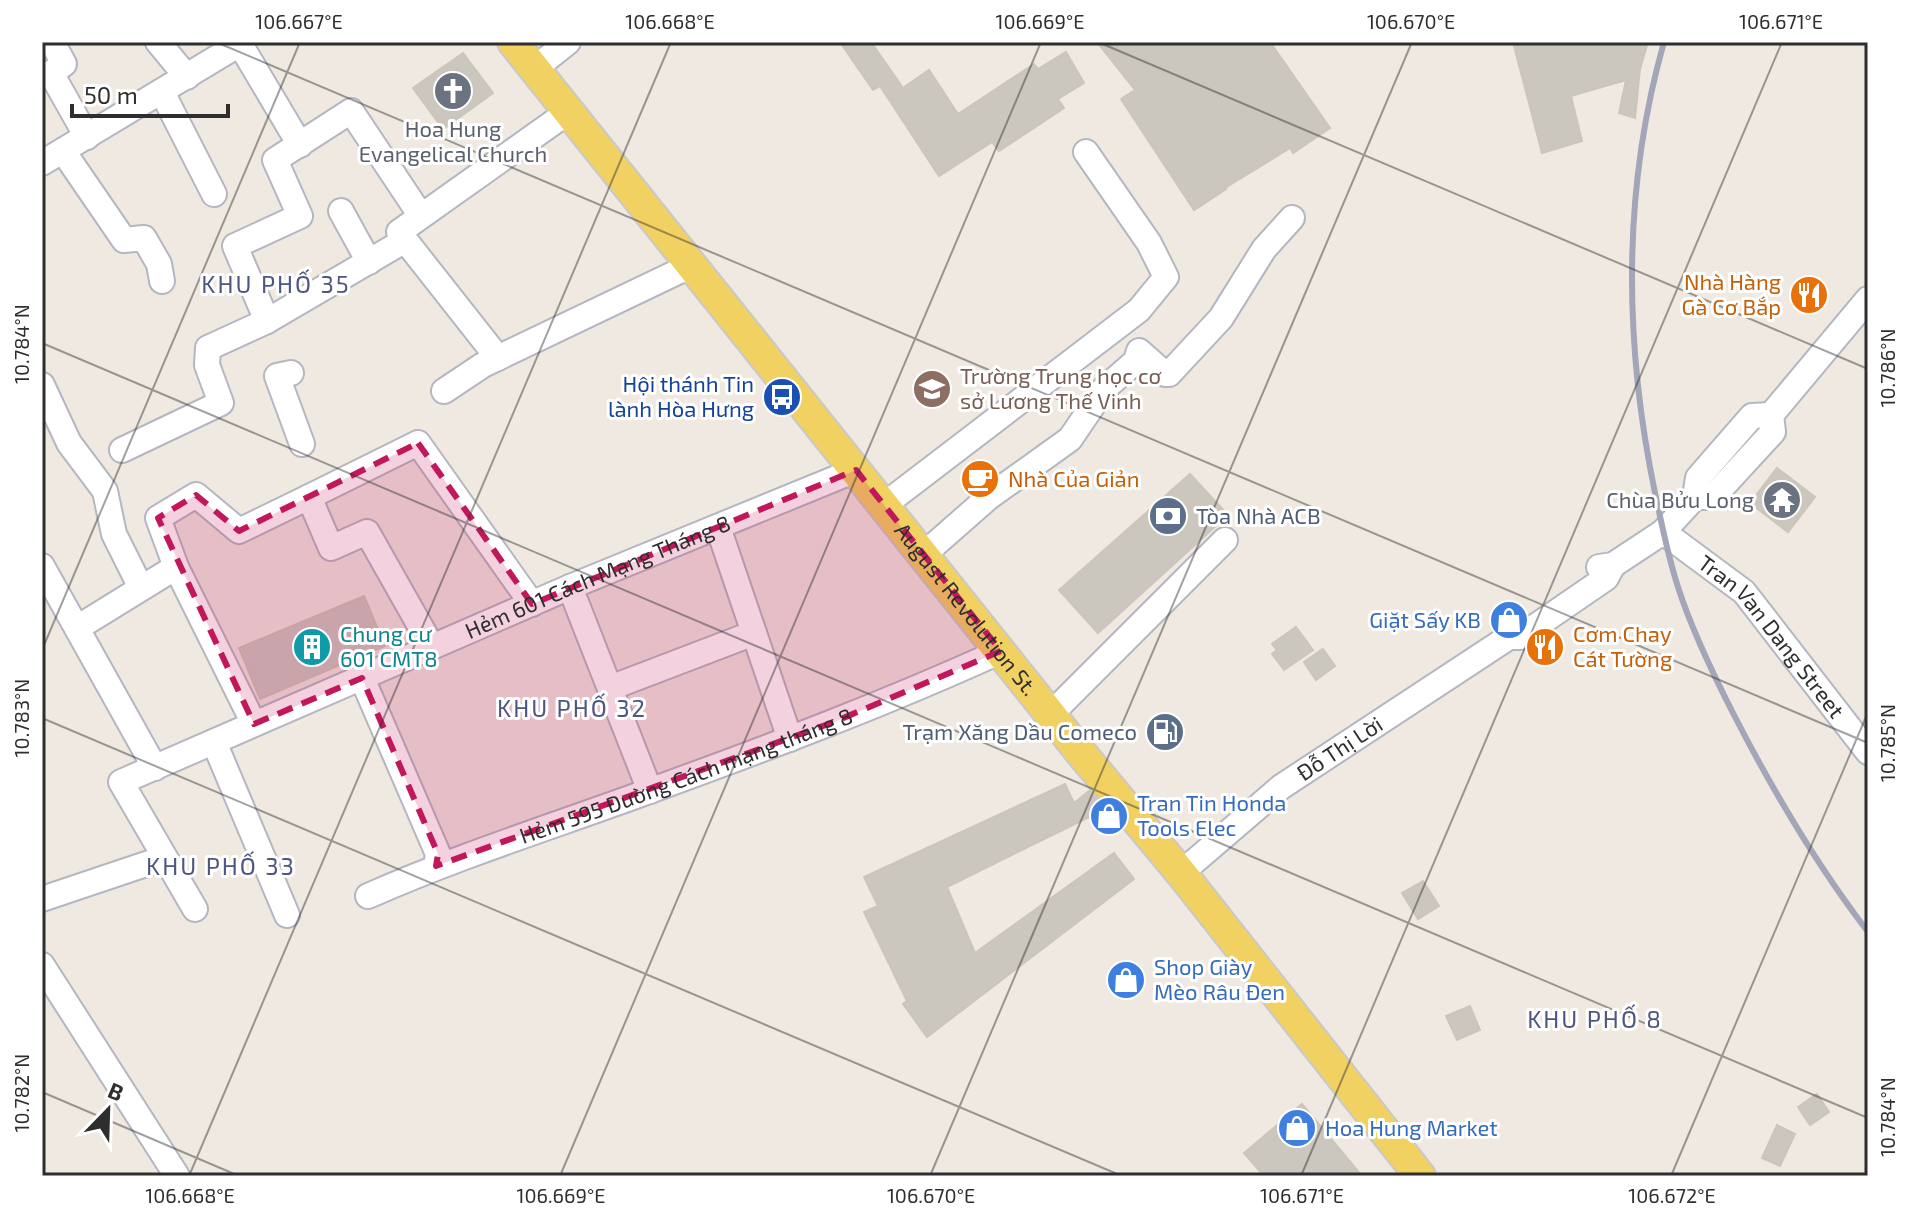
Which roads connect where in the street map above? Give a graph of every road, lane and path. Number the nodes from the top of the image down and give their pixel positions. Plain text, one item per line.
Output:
1 (52, 42) edge
2 (158, 42) edge
3 (513, 42) edge
4 (568, 42) edge
5 (241, 43) edge
6 (534, 69) junction
7 (46, 75) edge
8 (187, 77) junction
9 (162, 92) junction
10 (568, 112) junction
11 (87, 137) junction
12 (300, 145) junction
13 (63, 151) junction
14 (1086, 152) dead end
15 (42, 163) edge
16 (214, 194) dead end
17 (341, 211) dead end
18 (421, 216) junction
19 (1292, 218) dead end
20 (405, 240) junction
21 (369, 262) junction
22 (692, 265) junction
23 (162, 281) dead end
24 (1868, 299) edge
25 (267, 321) junction
26 (498, 358) junction
27 (291, 373) dead end
28 (42, 385) edge
29 (444, 391) dead end
30 (302, 444) dead end
31 (122, 450) dead end
32 (856, 470) junction
33 (309, 497) junction
34 (884, 505) junction
35 (1668, 516) junction
36 (718, 527) junction
37 (1225, 540) dead end
38 (924, 554) junction
39 (42, 566) edge
40 (176, 567) junction
41 (570, 587) junction
42 (141, 588) junction
43 (532, 604) junction
44 (77, 628) junction
45 (754, 633) junction
46 (432, 647) junction
47 (1001, 651) junction
48 (362, 678) junction
49 (610, 688) junction
50 (1051, 714) junction
51 (254, 724) junction
52 (790, 739) junction
53 (214, 742) junction
54 (1868, 752) edge
55 (155, 768) junction
56 (650, 791) junction
57 (164, 858) junction
58 (436, 866) junction
59 (1181, 873) junction
60 (368, 896) dead end
61 (42, 899) edge
62 (195, 909) dead end
63 (287, 915) dead end
64 (42, 965) edge
65 (177, 1176) edge
66 (1420, 1176) edge

1 - 7 street
2 - 8 street
3 - 6 main road, August Revolution St.
4 - 6 street
5 - 8 street
5 - 12 street
6 - 10 main road, August Revolution St.
7 - 11 street
8 - 9 street
9 - 11 street
9 - 16 street
10 - 18 street
10 - 22 main road, August Revolution St.
11 - 13 street
12 - 18 street
12 - 25 street
13 - 15 street
13 - 23 street
14 - 34 street
17 - 21 street
18 - 20 street
19 - 38 street
20 - 21 street
20 - 26 street
21 - 25 street
22 - 26 street
22 - 32 main road, August Revolution St.
24 - 35 street, Đỗ Thị Lời
25 - 31 street
26 - 29 street
27 - 30 street
28 - 42 street
32 - 34 main road, August Revolution St.
32 - 36 street, Hẻm 601 Cách Mạng Tháng 8
33 - 40 street
33 - 43 street
33 - 46 street
34 - 38 main road, August Revolution St.
35 - 54 street, Tran Van Dang Street
35 - 59 street, Đỗ Thị Lời
36 - 41 street, Hẻm 601 Cách Mạng Tháng 8
36 - 45 street
37 - 50 street
38 - 47 main road, August Revolution St.
39 - 44 street
40 - 42 street
40 - 51 street
41 - 43 street, Hẻm 601 Cách Mạng Tháng 8
41 - 49 street, Hẻm 595 Đường Cách mạng tháng 8
42 - 44 street
43 - 46 street, Hẻm 601 Cách Mạng Tháng 8
44 - 55 street
45 - 49 street
45 - 52 street
46 - 48 street, Hẻm 601 Cách Mạng Tháng 8
47 - 50 main road, August Revolution St.
47 - 52 street, Hẻm 595 Đường Cách mạng tháng 8
48 - 51 street, Hẻm 601 Cách Mạng Tháng 8
48 - 58 street
49 - 56 street, Hẻm 595 Đường Cách mạng tháng 8
50 - 59 main road, August Revolution St.
51 - 53 street, Hẻm 601 Cách Mạng Tháng 8
52 - 56 street, Hẻm 595 Đường Cách mạng tháng 8
53 - 55 street, Hẻm 601 Cách Mạng Tháng 8
53 - 63 street
55 - 57 street, Hẻm 601 Cách Mạng Tháng 8
56 - 58 street, Hẻm 595 Đường Cách mạng tháng 8
57 - 61 street
57 - 62 street
58 - 60 street, Hẻm 595 Đường Cách mạng tháng 8
59 - 66 main road, August Revolution St.
64 - 65 street

